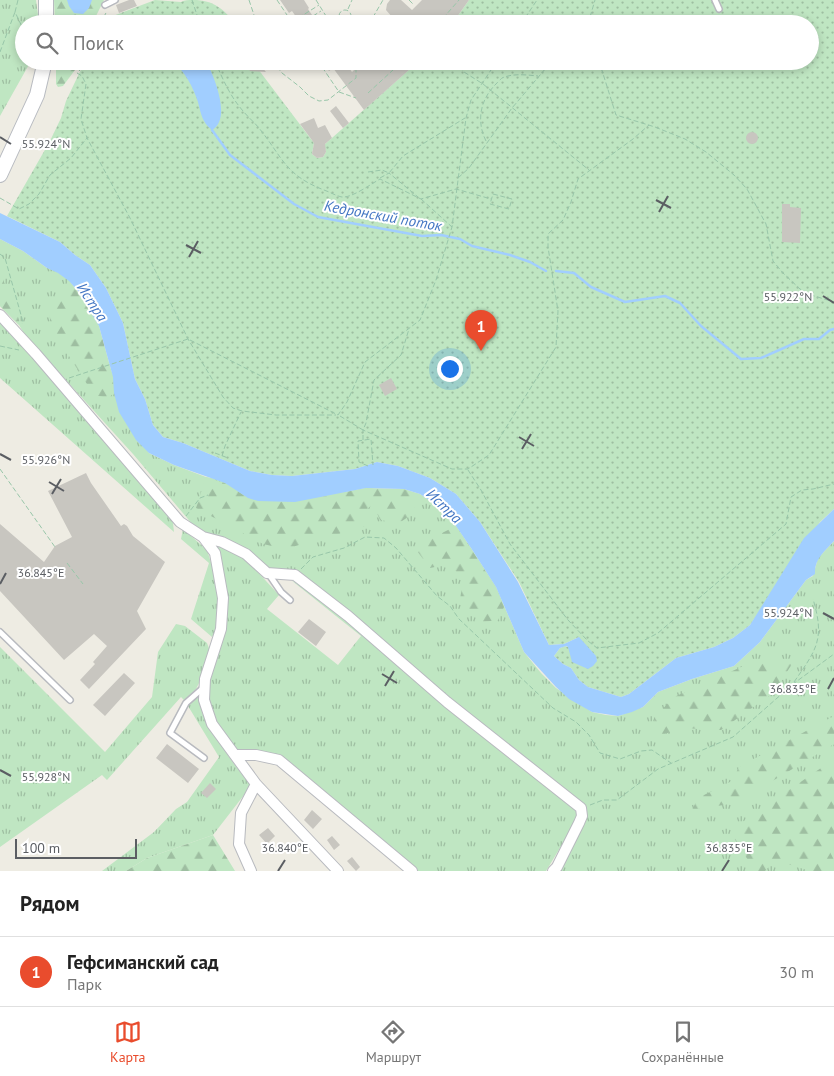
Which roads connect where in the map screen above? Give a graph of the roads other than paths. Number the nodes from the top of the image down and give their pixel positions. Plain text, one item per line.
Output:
1 (46, 0) edge
2 (115, 0) edge
3 (715, 0) edge
4 (105, 5) road end
5 (719, 9) dead end
6 (46, 15) edge
7 (43, 70) edge
8 (0, 175) edge
9 (0, 315) edge
10 (203, 537) junction
11 (267, 573) junction
12 (290, 600) dead end
13 (0, 632) edge
14 (205, 686) junction
15 (70, 700) dead end
16 (236, 755) junction
17 (204, 758) dead end
18 (256, 784) junction
19 (556, 870) edge
20 (250, 871) edge
21 (338, 871) edge
22 (412, 871) edge

1 - 6 main road
2 - 4 lane
3 - 5 lane
7 - 8 main road
9 - 10 street
10 - 11 street
10 - 14 street
11 - 12 lane
11 - 19 street
13 - 15 lane
14 - 16 street
14 - 17 lane
16 - 18 street
16 - 22 street
18 - 20 street
18 - 21 street

